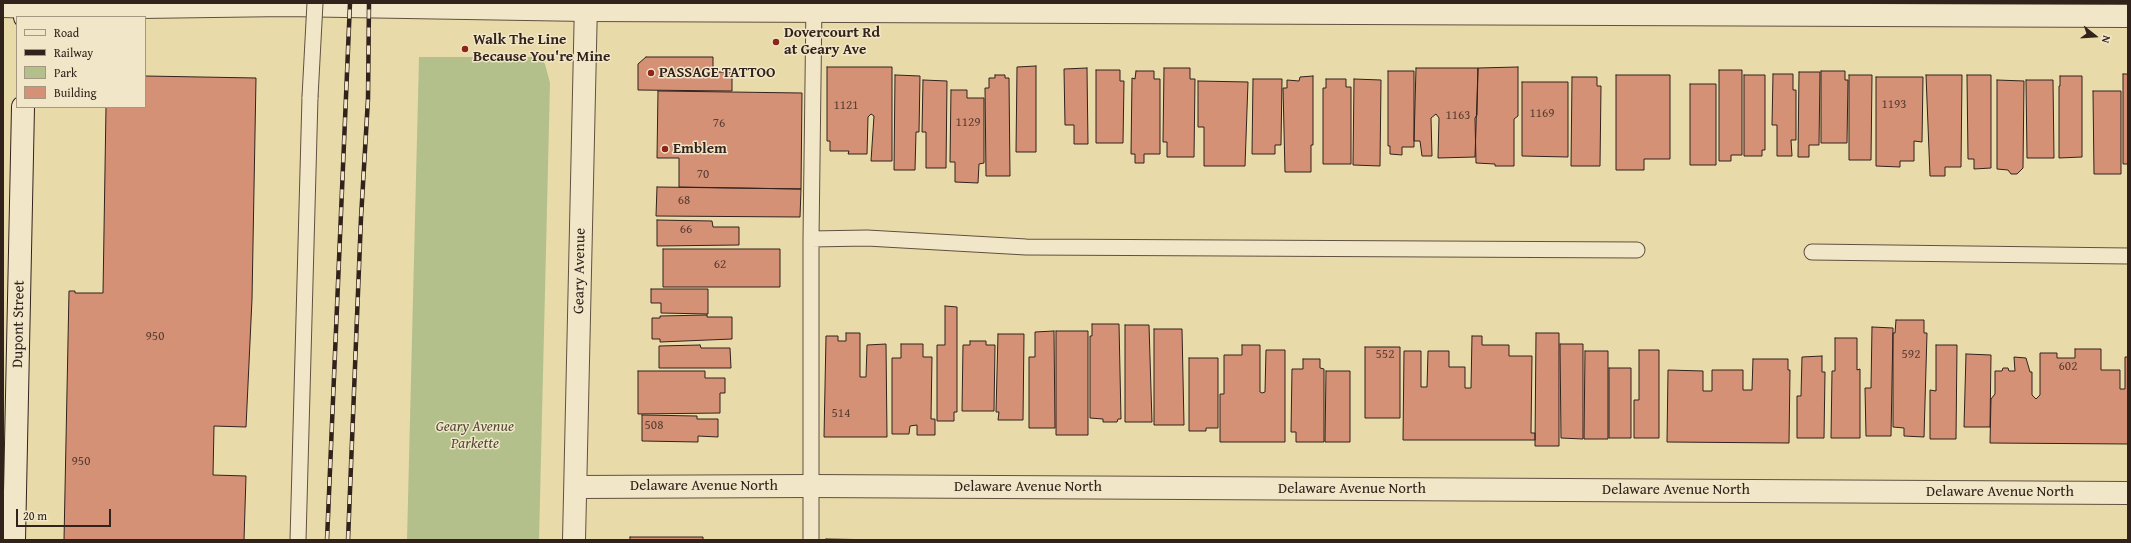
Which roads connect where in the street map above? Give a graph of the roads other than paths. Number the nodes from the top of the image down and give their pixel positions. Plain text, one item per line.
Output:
1 (315, 3) edge
2 (3, 6) edge
3 (586, 7) edge
4 (814, 7) edge
5 (25, 9) edge
6 (2128, 16) edge
7 (23, 108) edge
8 (811, 239) junction
9 (1637, 250) dead end
10 (1812, 252) dead end
11 (2128, 256) edge
12 (9, 483) edge
13 (810, 486) junction
14 (576, 487) junction
15 (2128, 493) edge
16 (14, 540) edge
17 (298, 540) edge
18 (574, 540) edge
19 (811, 540) edge

1 - 17 lane, bridge
2 - 5 street
3 - 4 street
3 - 5 street
3 - 14 street, Geary Avenue
4 - 6 street
4 - 8 lane
7 - 12 street, Dupont Street
8 - 9 lane
8 - 13 lane
10 - 11 lane
12 - 16 street, Dupont Street
13 - 14 street, Delaware Avenue North
13 - 15 street, Delaware Avenue North
13 - 19 lane
14 - 18 street, Geary Avenue

